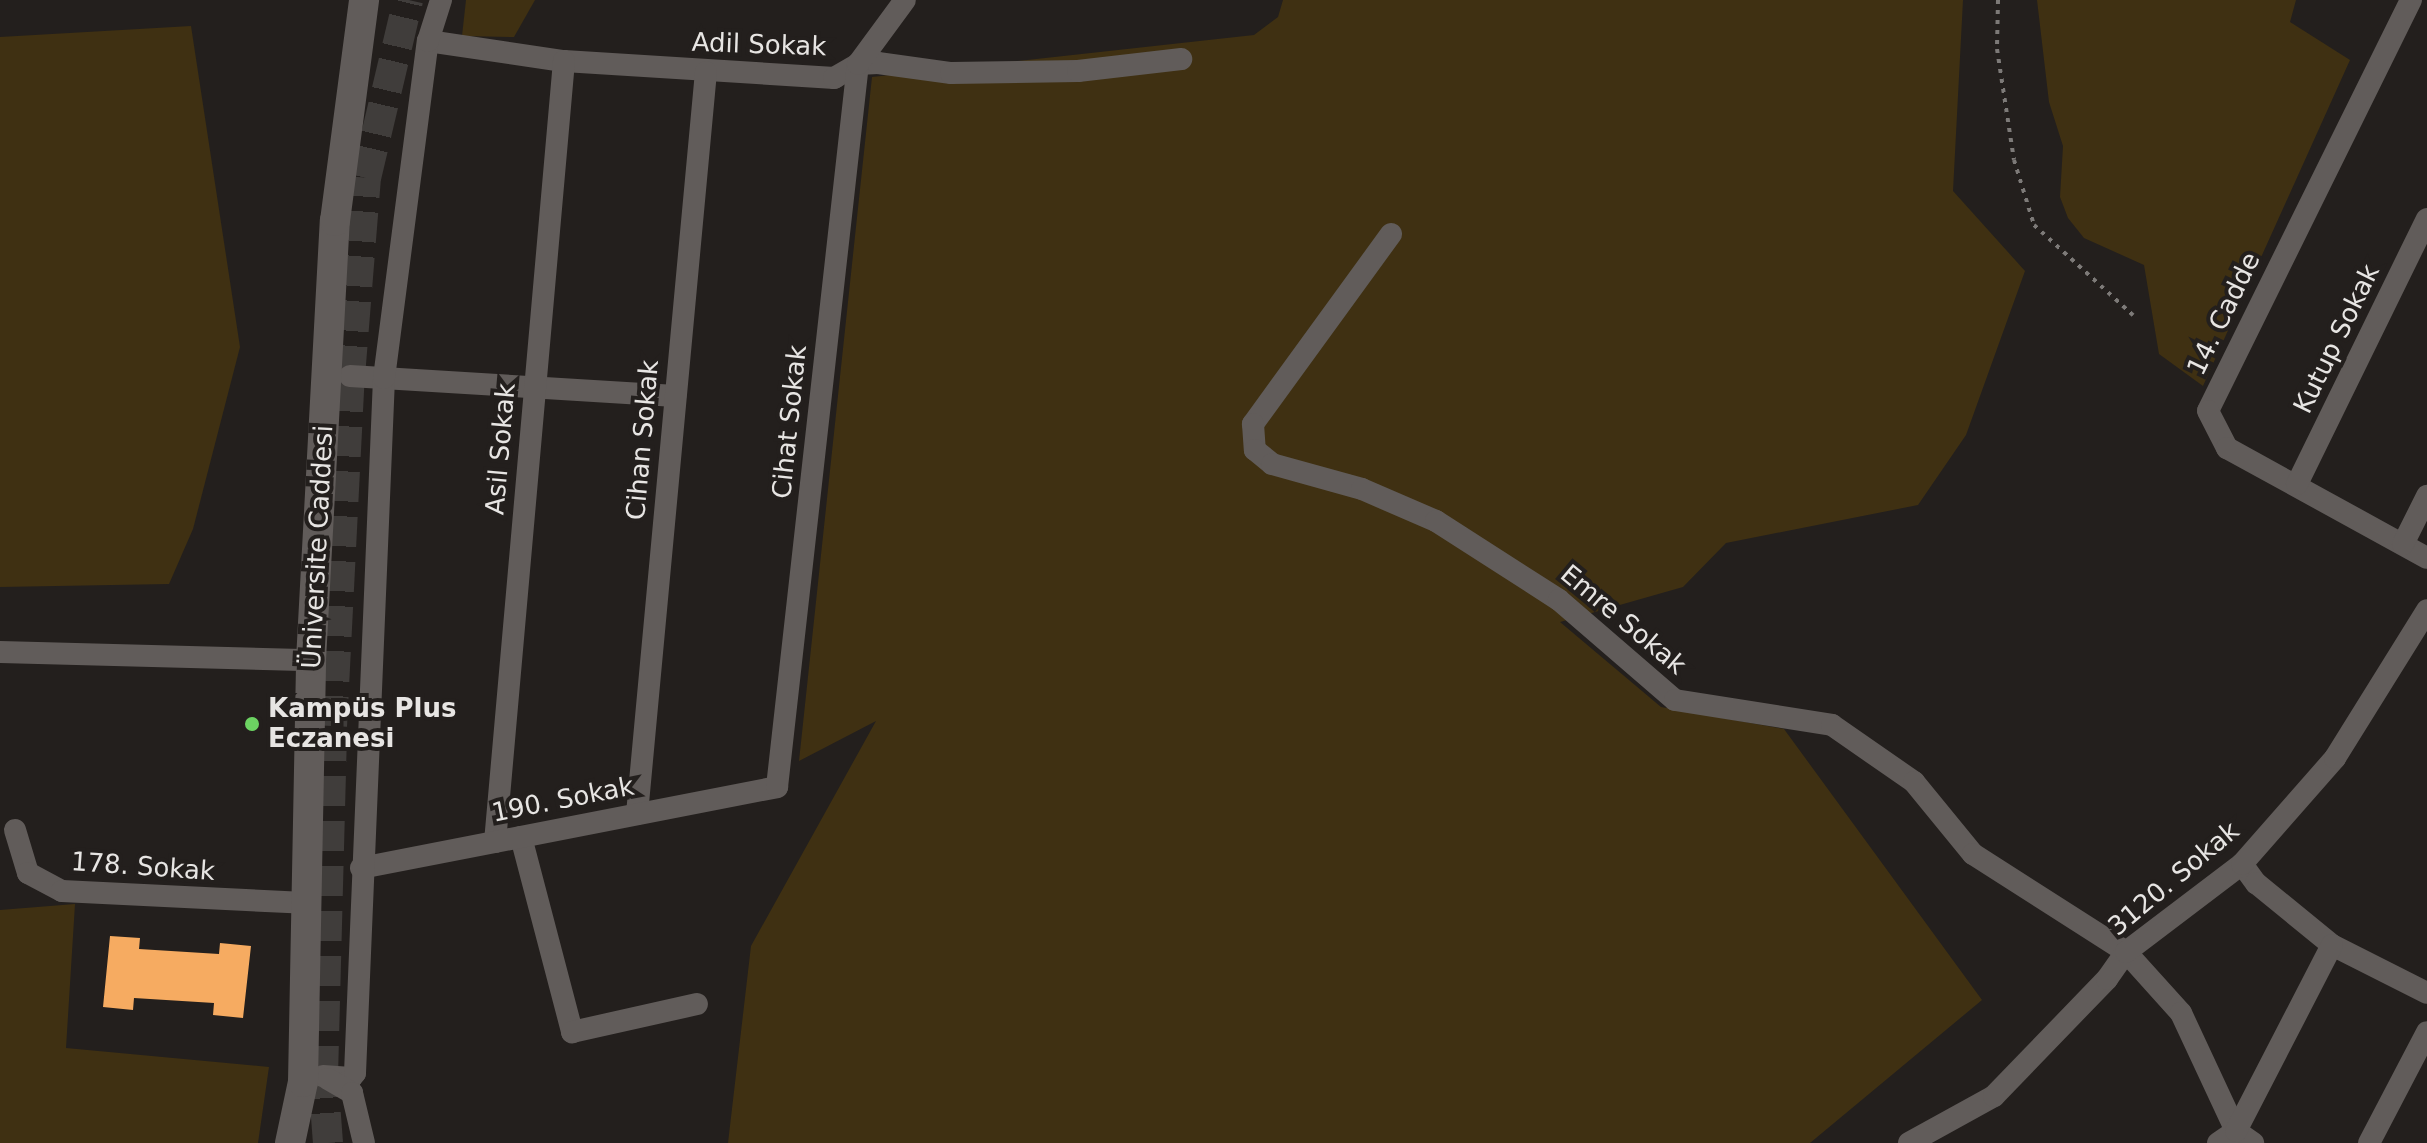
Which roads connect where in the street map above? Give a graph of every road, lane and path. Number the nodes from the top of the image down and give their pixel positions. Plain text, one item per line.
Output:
1 (364, 0) edge
2 (441, 0) edge
3 (905, 0) edge
4 (1998, 0) edge
5 (2411, 0) edge
6 (428, 41) junction
7 (1181, 59) dead end
8 (564, 61) junction
9 (858, 64) junction
10 (706, 72) junction
11 (2427, 219) edge
12 (1391, 234) dead end
13 (2133, 315) dead end
14 (350, 376) dead end
15 (384, 378) junction
16 (534, 387) junction
17 (675, 396) junction
18 (2297, 484) junction
19 (2427, 496) edge
20 (2403, 544) junction
21 (2427, 558) edge
22 (2427, 610) edge
23 (0, 652) edge
24 (311, 660) junction
25 (777, 787) joint
26 (637, 814) junction
27 (15, 830) dead end
28 (521, 837) junction
29 (495, 842) junction
30 (2242, 864) junction
31 (361, 868) junction
32 (305, 903) junction
33 (2332, 945) junction
34 (2126, 952) junction
35 (2427, 993) edge
36 (697, 1004) dead end
37 (2427, 1032) edge
38 (2236, 1139) edge
39 (290, 1143) edge
40 (364, 1143) edge
41 (1909, 1143) edge
42 (2369, 1143) edge

1 - 24 street, Üniversite Caddesi
2 - 6 street
3 - 9 street
4 - 13 path
5 - 18 street, 14. Cadde
6 - 8 street, Adil Sokak
6 - 15 street
7 - 9 street, Adil Sokak
8 - 10 street, Adil Sokak
8 - 16 street, Asil Sokak
9 - 10 street, Adil Sokak
9 - 25 street, Cihat Sokak
10 - 17 street, Cihan Sokak
11 - 18 street, Kutup Sokak
12 - 34 street, Emre Sokak
14 - 15 street
15 - 16 street
15 - 31 street
16 - 17 street
16 - 29 street, Asil Sokak
17 - 26 street, Cihan Sokak
18 - 20 street, 14. Cadde
19 - 20 street
20 - 21 street, 14. Cadde
22 - 30 street, 3120. Sokak
23 - 24 street
24 - 32 street, Üniversite Caddesi
25 - 26 street, 190. Sokak
26 - 28 street, 190. Sokak
27 - 32 street, 178. Sokak
28 - 29 street, 190. Sokak
28 - 36 street
29 - 31 street, 190. Sokak
30 - 33 street
30 - 34 street, 3120. Sokak
31 - 40 street
32 - 39 street, Üniversite Caddesi
33 - 35 street
33 - 38 street
34 - 38 street, Emre Sokak
34 - 41 street, 3120. Sokak
37 - 42 street

